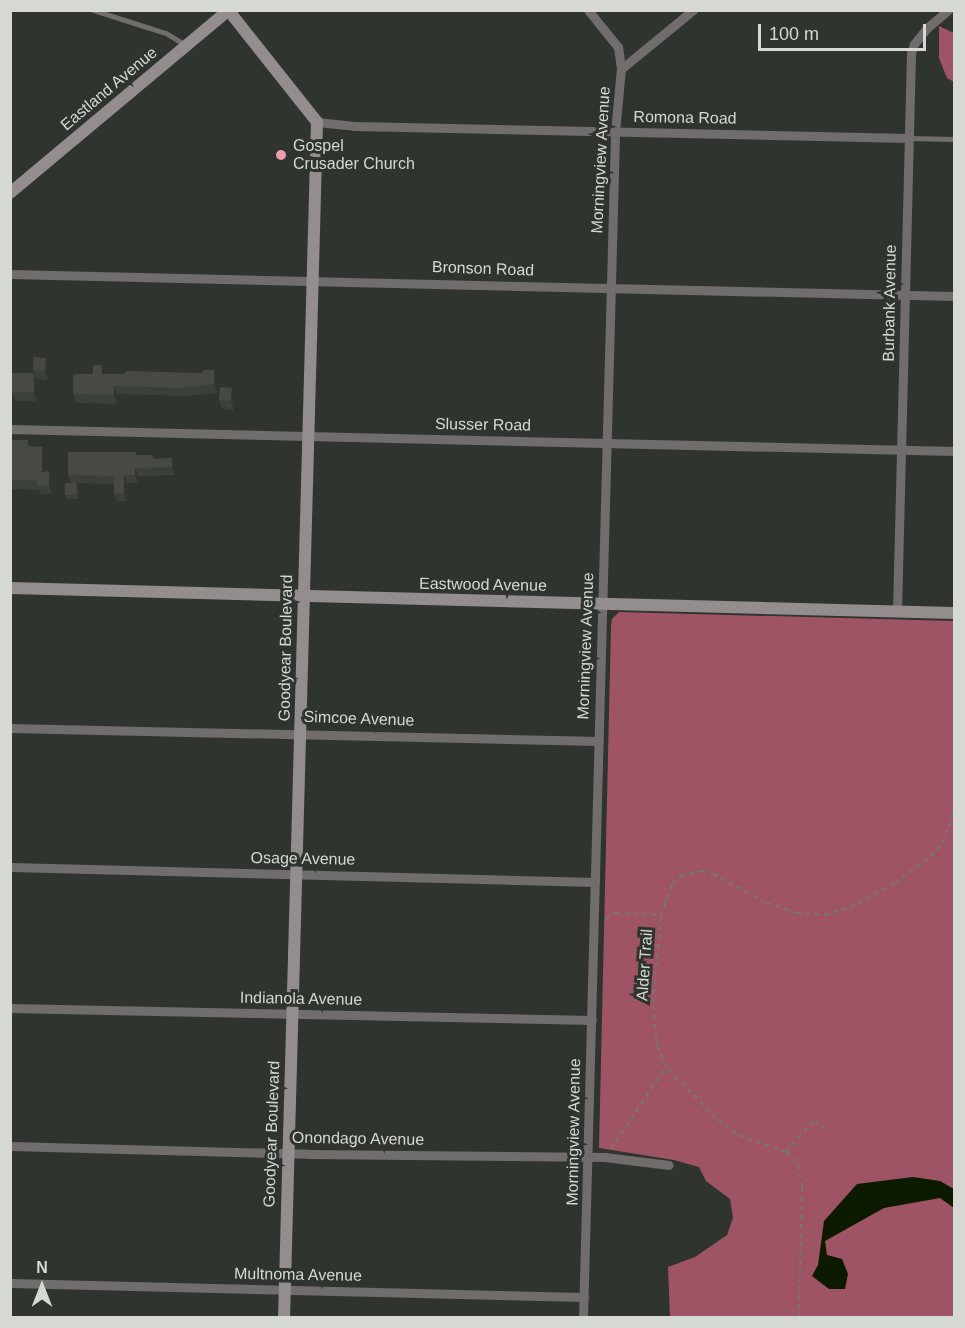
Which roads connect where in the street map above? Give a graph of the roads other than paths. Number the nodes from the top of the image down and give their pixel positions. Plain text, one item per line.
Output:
1 (93, 10) edge
2 (588, 10) edge
3 (693, 10) edge
4 (948, 10) edge
5 (229, 11) edge
6 (186, 45) junction
7 (621, 69) junction
8 (317, 122) junction
9 (615, 132) junction
10 (908, 138) junction
11 (954, 140) edge
12 (10, 193) edge
13 (10, 274) edge
14 (312, 279) junction
15 (611, 287) junction
16 (905, 295) junction
17 (954, 296) edge
18 (10, 429) edge
19 (308, 436) junction
20 (608, 443) junction
21 (902, 450) junction
22 (954, 452) edge
23 (10, 588) edge
24 (304, 597) junction
25 (602, 604) junction
26 (897, 610) junction
27 (954, 613) edge
28 (10, 728) edge
29 (301, 732) junction
30 (599, 741) junction
31 (10, 867) edge
32 (297, 873) junction
33 (595, 882) junction
34 (10, 1008) edge
35 (294, 1013) junction
36 (592, 1020) junction
37 (10, 1146) edge
38 (287, 1153) junction
39 (589, 1158) junction
40 (668, 1165) dead end
41 (10, 1282) edge
42 (285, 1290) junction
43 (584, 1297) junction
44 (284, 1317) edge
45 (583, 1317) edge

1 - 6 lane
2 - 7 street
3 - 7 street, Morningview Avenue
4 - 10 street, Burbank Avenue
5 - 6 street, Eastland Avenue
5 - 8 street
6 - 12 street, Eastland Avenue
7 - 9 street, Morningview Avenue
8 - 9 street, Romona Road
8 - 14 street, Goodyear Boulevard
9 - 10 street, Romona Road
9 - 15 street, Morningview Avenue
10 - 11 lane
10 - 16 street, Burbank Avenue
13 - 14 street, Bronson Road
14 - 15 street, Bronson Road
14 - 19 street, Goodyear Boulevard
15 - 16 street, Bronson Road
15 - 20 street, Morningview Avenue
16 - 17 street, Bronson Road
16 - 21 street, Burbank Avenue
18 - 19 street, Slusser Road
19 - 20 street, Slusser Road
19 - 24 street, Goodyear Boulevard
20 - 21 street, Slusser Road
20 - 25 street, Morningview Avenue
21 - 22 street, Slusser Road
21 - 26 street, Burbank Avenue
23 - 24 street, Eastwood Avenue
24 - 25 street, Eastwood Avenue
24 - 29 street, Goodyear Boulevard
25 - 26 street, Eastwood Avenue
25 - 30 street, Morningview Avenue
26 - 27 street, Eastwood Avenue
28 - 29 street, Simcoe Avenue
29 - 30 street, Simcoe Avenue
29 - 32 street, Goodyear Boulevard
30 - 33 street, Morningview Avenue
31 - 32 street, Osage Avenue
32 - 33 street, Osage Avenue
32 - 35 street, Goodyear Boulevard
33 - 36 street, Morningview Avenue
34 - 35 street, Indianola Avenue
35 - 36 street, Indianola Avenue
35 - 38 street, Goodyear Boulevard
36 - 39 street, Morningview Avenue
37 - 38 street, Onondago Avenue
38 - 39 street, Onondago Avenue
38 - 42 street, Goodyear Boulevard
39 - 40 street, Onondago Avenue
39 - 43 street, Morningview Avenue
41 - 42 street, Multnoma Avenue
42 - 43 street, Multnoma Avenue
42 - 44 street, Goodyear Boulevard
43 - 45 street, Morningview Avenue

